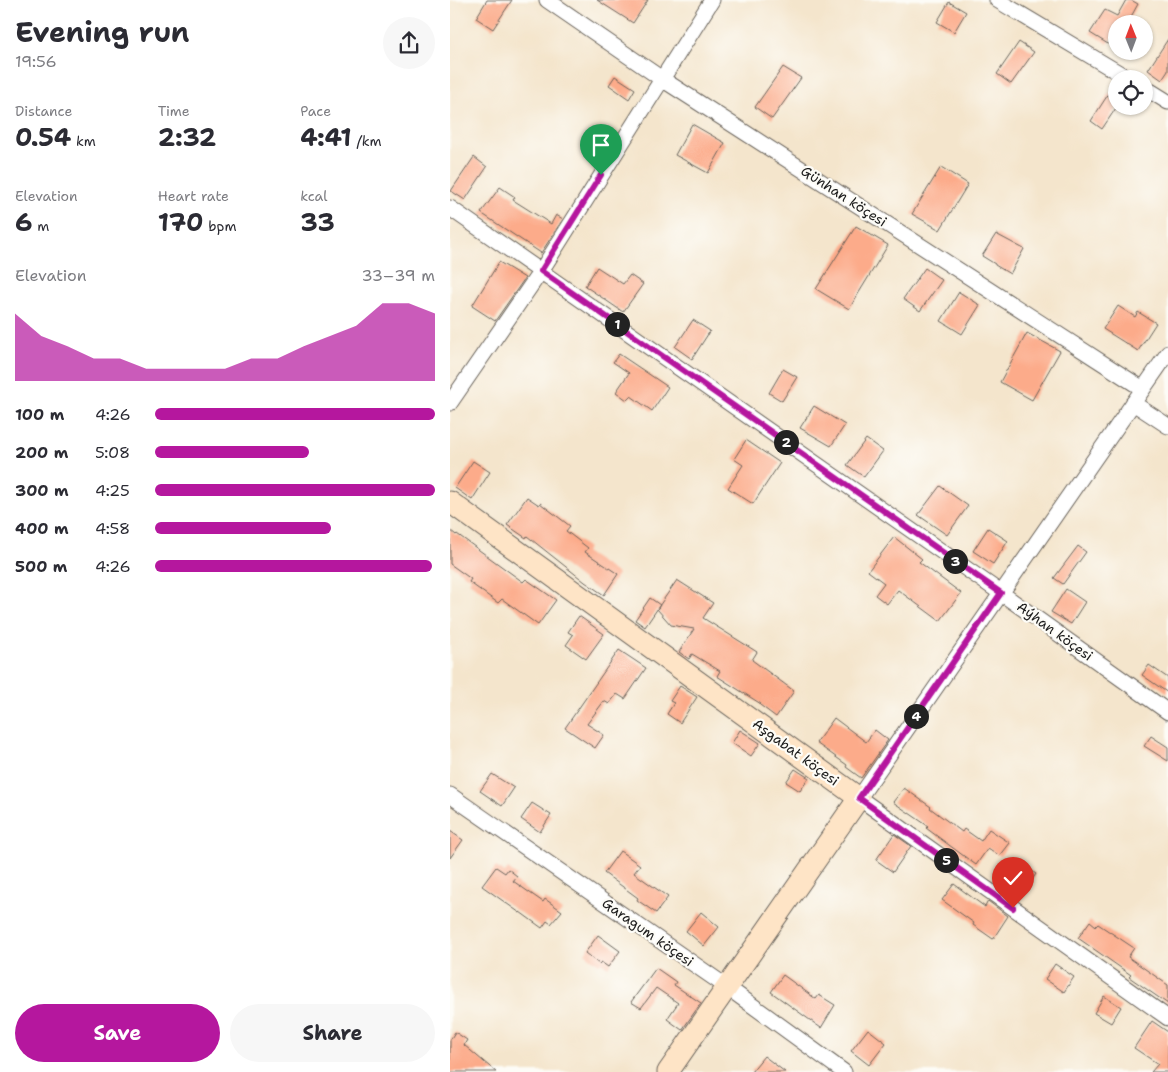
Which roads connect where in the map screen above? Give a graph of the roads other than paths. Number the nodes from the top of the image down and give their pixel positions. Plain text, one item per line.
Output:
1 (547, 0) edge
2 (712, 0) edge
3 (997, 0) edge
4 (1114, 70) edge
5 (662, 79) junction
6 (1153, 93) edge
7 (1168, 102) edge
8 (450, 208) edge
9 (541, 271) junction
10 (1168, 353) edge
11 (1143, 389) junction
12 (450, 403) edge
13 (1133, 403) junction
14 (1168, 426) edge
15 (450, 502) edge
16 (1001, 593) junction
17 (1168, 712) edge
18 (450, 795) edge
19 (859, 798) junction
20 (727, 987) junction
21 (1168, 1018) edge
22 (668, 1072) edge
23 (844, 1072) edge

1 - 5 street, Günhan köçesi
2 - 5 street
3 - 4 street
5 - 9 street
5 - 11 street, Günhan köçesi
6 - 7 street
8 - 9 street, Aýhan köçesi
9 - 12 street
9 - 16 street, Aýhan köçesi
10 - 11 street
11 - 13 street
13 - 14 street
13 - 16 street
15 - 19 street, Aşgabat köçesi
16 - 17 street, Aýhan köçesi
16 - 19 street
18 - 20 street, Garagum köçesi
19 - 20 street
19 - 21 street, Aşgabat köçesi
20 - 22 street
20 - 23 street, Garagum köçesi

